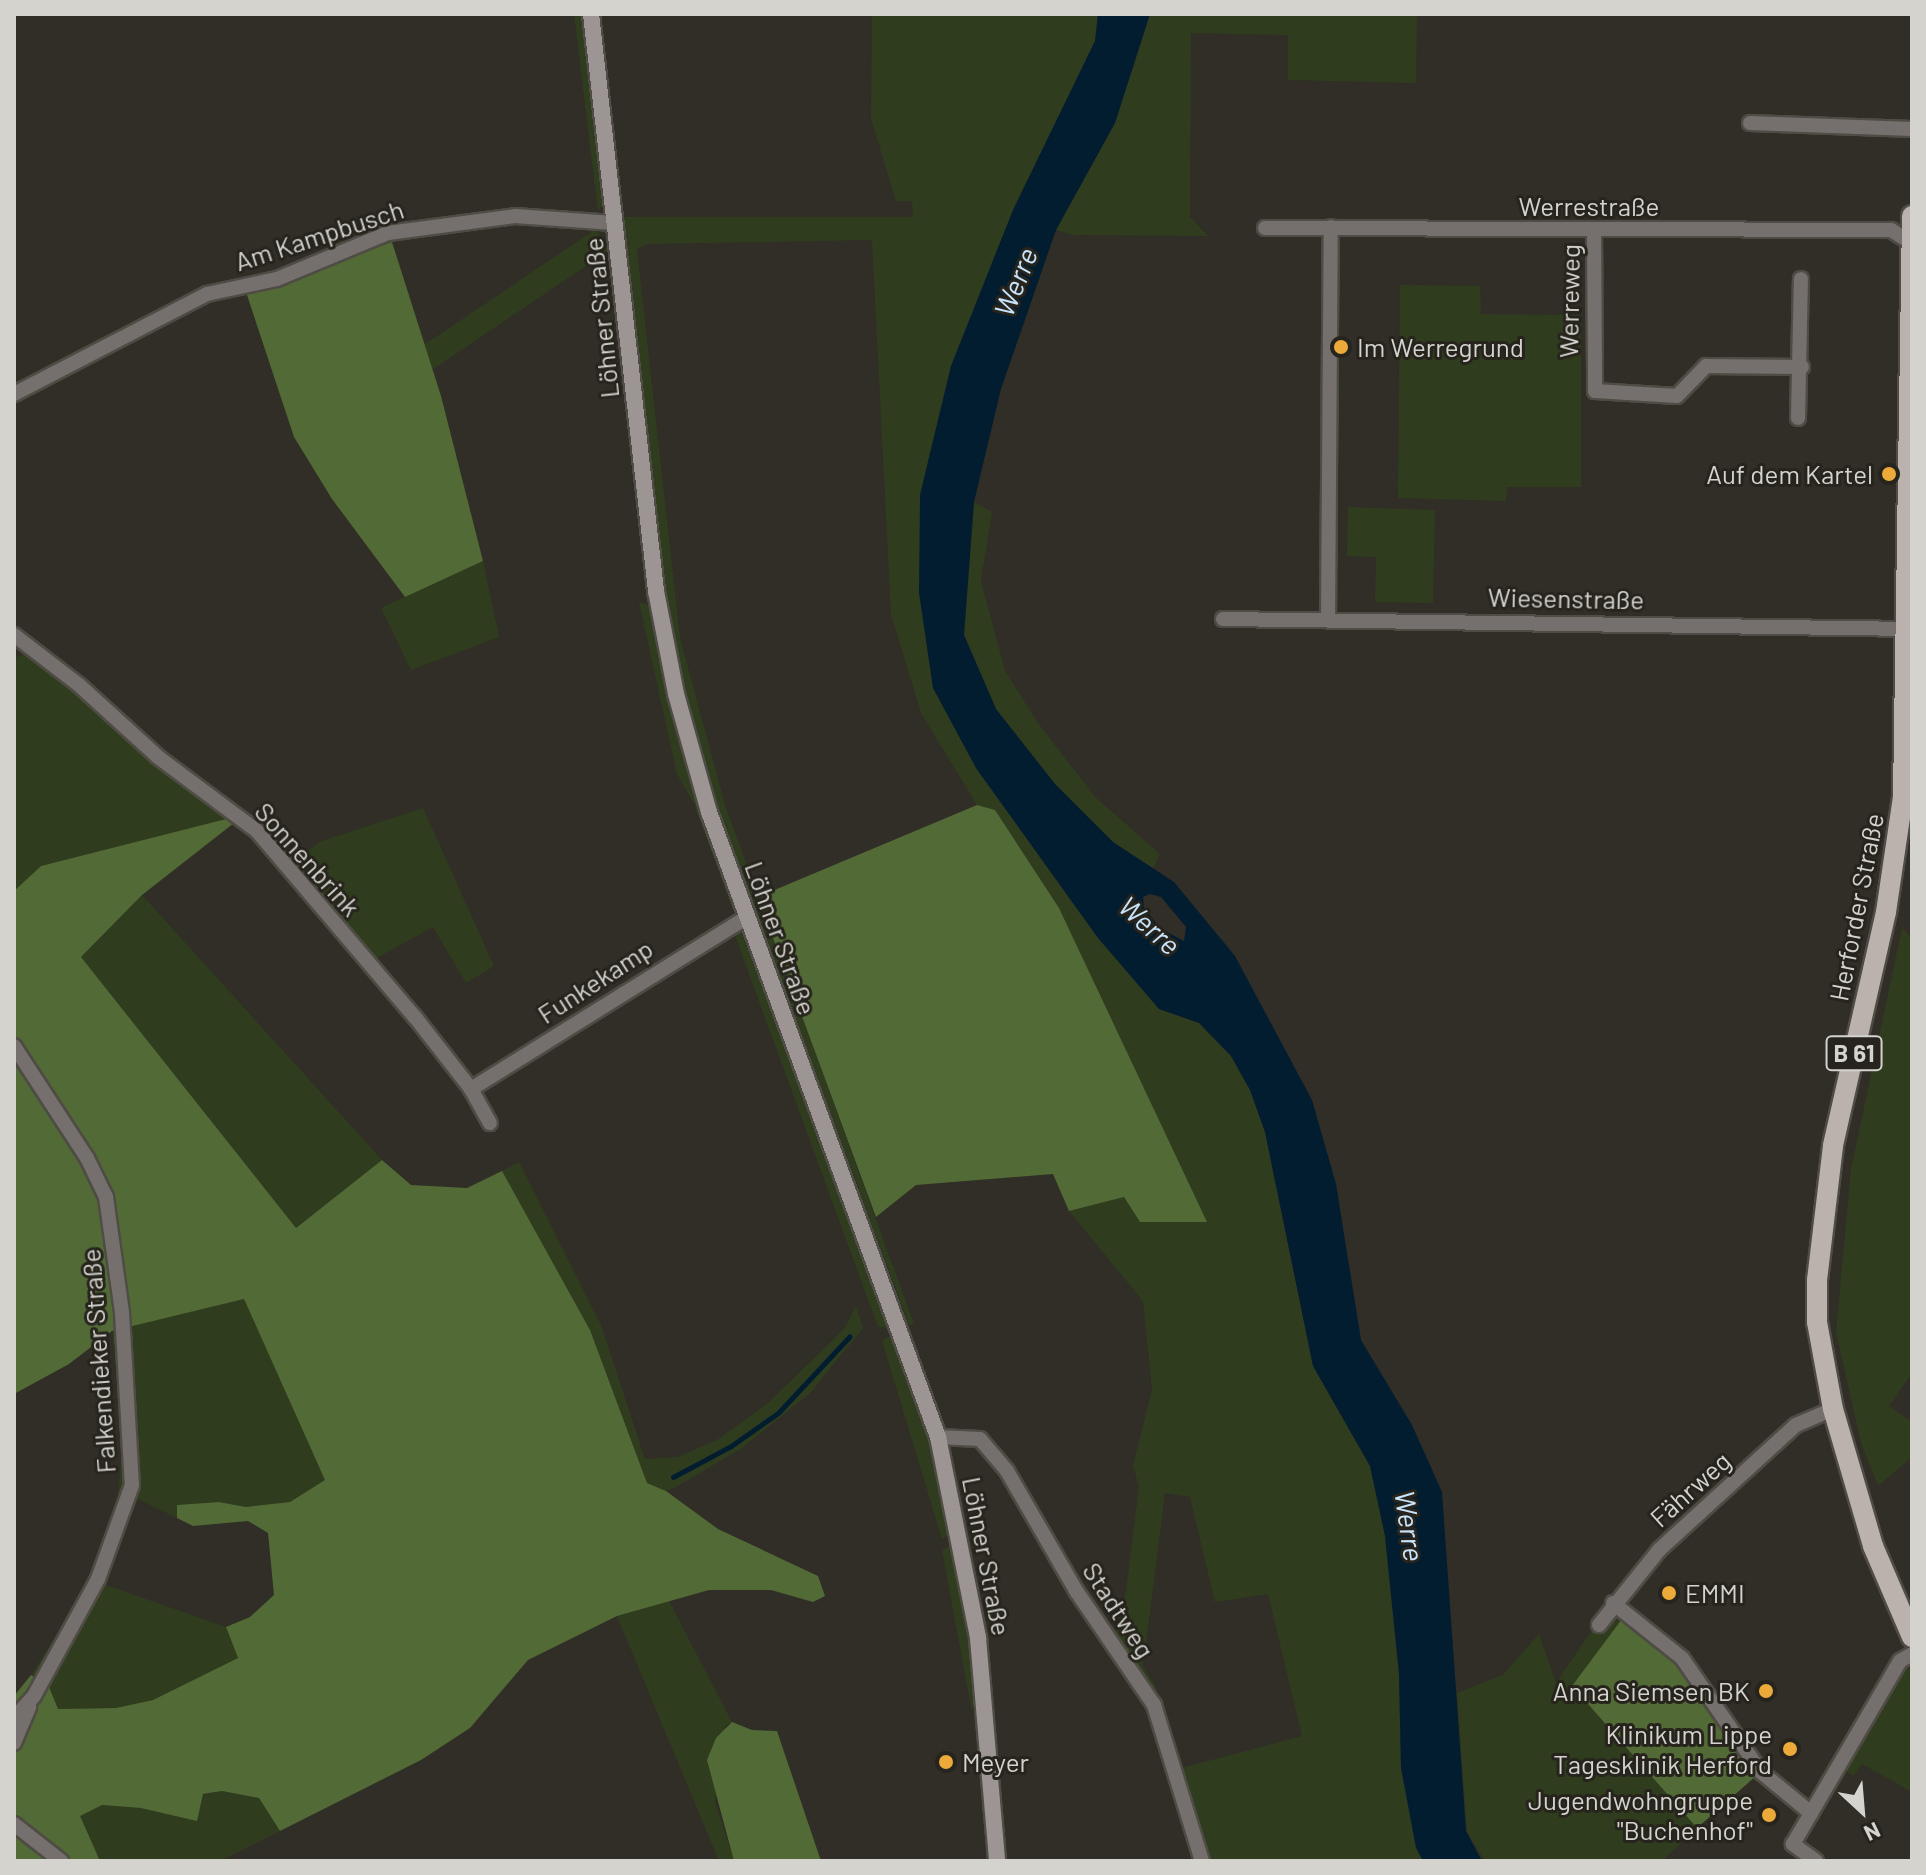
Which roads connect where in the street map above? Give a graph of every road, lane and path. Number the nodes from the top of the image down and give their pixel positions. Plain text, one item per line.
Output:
1 (591, 14) edge
2 (1750, 123) dead end
3 (1912, 129) edge
4 (1912, 216) edge
5 (614, 223) junction
6 (1331, 227) junction
7 (1265, 228) dead end
8 (1594, 230) junction
9 (1910, 242) edge
10 (1801, 279) dead end
11 (1802, 367) junction
12 (14, 394) edge
13 (1798, 418) dead end
14 (1223, 619) dead end
15 (1328, 620) junction
16 (1910, 629) edge
17 (14, 635) edge
18 (747, 917) junction
19 (14, 1046) edge
20 (471, 1089) junction
21 (490, 1123) dead end
22 (1833, 1409) junction
23 (938, 1437) junction
24 (1613, 1603) junction
25 (1599, 1625) dead end
26 (1912, 1637) edge
27 (1906, 1657) edge
28 (34, 1696) junction
29 (14, 1718) edge
30 (14, 1743) edge
31 (1811, 1813) junction
32 (14, 1824) edge
33 (61, 1861) edge
34 (997, 1861) edge
35 (1202, 1861) edge
36 (1816, 1861) edge

1 - 5 main road, Löhner Straße
2 - 3 street
4 - 9 main road, Herforder Straße / B 61
5 - 12 street, Am Kampbusch
5 - 18 main road, Löhner Straße
6 - 7 street, Werrestraße
6 - 8 street, Werrestraße
6 - 15 street
8 - 9 street, Werrestraße
8 - 11 street, Werreweg
9 - 16 main road, Herforder Straße / B 61
10 - 11 street
11 - 13 street
14 - 15 street, Wiesenstraße
15 - 16 street, Wiesenstraße
16 - 22 main road, Herforder Straße / B 61
17 - 20 street, Sonnenbrink
18 - 20 street, Funkekamp
18 - 23 main road, Löhner Straße
19 - 28 street, Falkendieker Straße
20 - 21 street, Sonnenbrink
22 - 24 street, Fährweg
22 - 26 main road, Herforder Straße / B 61
23 - 34 main road, Löhner Straße
23 - 35 street, Stadtweg
24 - 25 street, Fährweg
24 - 31 street
27 - 31 street
28 - 29 street, Falkendieker Straße
28 - 30 street
31 - 36 street
32 - 33 street

